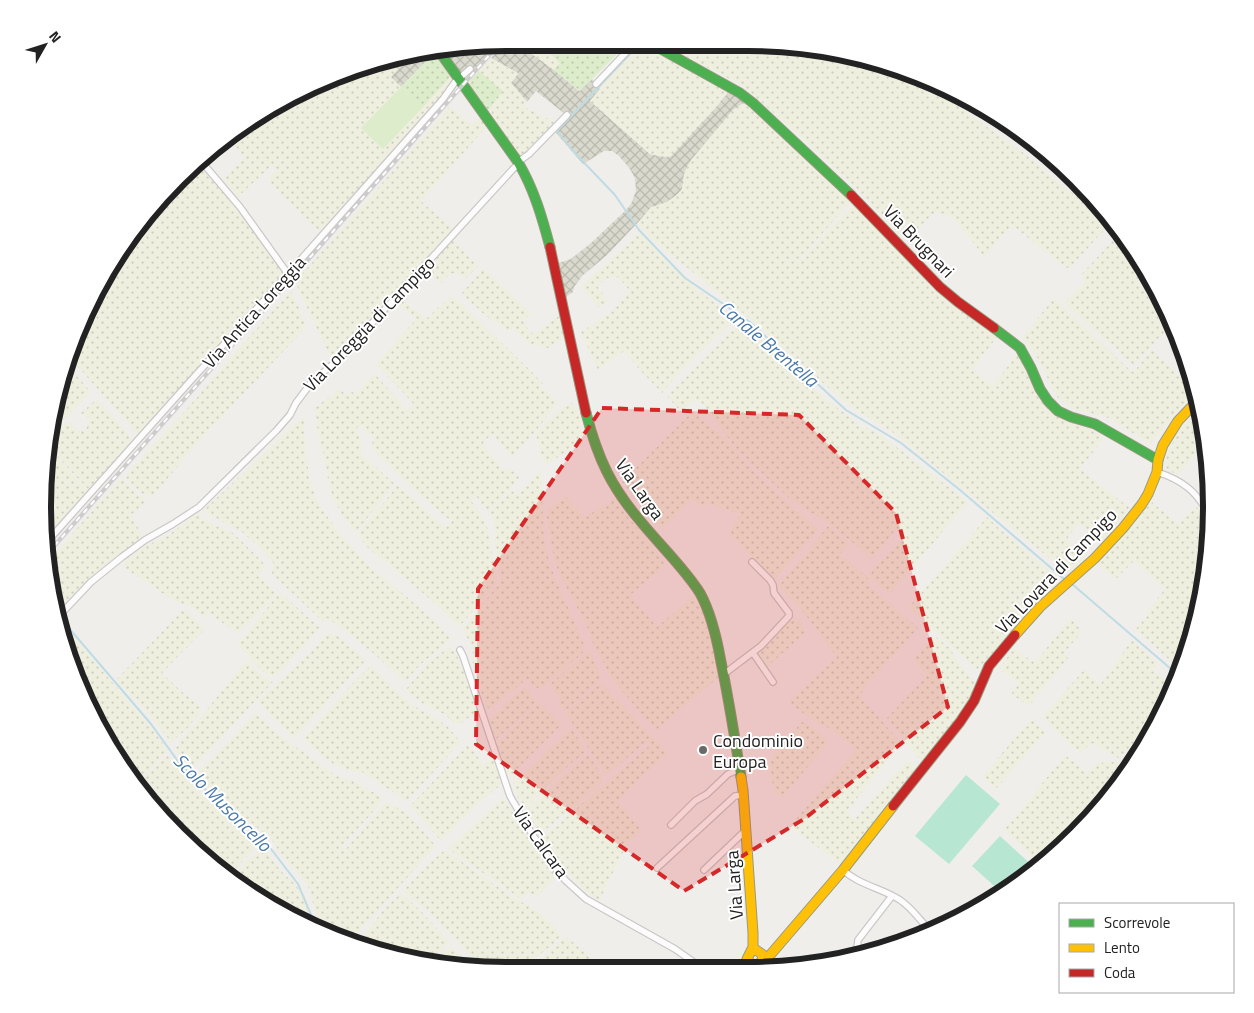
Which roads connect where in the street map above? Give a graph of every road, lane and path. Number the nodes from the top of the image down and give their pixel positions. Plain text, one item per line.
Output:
1 (627, 51) edge
2 (664, 51) edge
3 (443, 56) edge
4 (470, 69) dead end
5 (459, 78) junction
6 (596, 84) dead end
7 (567, 115) dead end
8 (519, 163) junction
9 (205, 165) edge
10 (288, 274) junction
11 (1191, 407) edge
12 (1158, 460) junction
13 (1157, 472) junction
14 (1203, 504) edge
15 (52, 536) edge
16 (752, 562) dead end
17 (64, 611) edge
18 (460, 650) dead end
19 (753, 653) junction
20 (724, 674) junction
21 (773, 682) dead end
22 (740, 769) junction
23 (744, 795) junction
24 (671, 825) dead end
25 (746, 830) junction
26 (657, 868) dead end
27 (704, 870) dead end
28 (843, 870) junction
29 (892, 896) junction
30 (925, 926) edge
31 (776, 948) junction
32 (857, 948) edge
33 (757, 952) junction
34 (694, 962) edge
35 (748, 962) edge
36 (760, 962) edge
37 (762, 962) edge

1 - 6 street
2 - 12 street, Via Brugnari
3 - 5 street, Via Larga
4 - 5 street, Via Antica Loreggia
5 - 8 street, Via Larga
5 - 10 street, Via Antica Loreggia
7 - 8 street, Via Loreggia di Campigo
8 - 17 street, Via Loreggia di Campigo
8 - 20 street, Via Larga
9 - 10 street
10 - 15 street, Via Antica Loreggia
11 - 12 street, Via Lovara di Campigo
12 - 13 street, Via Lovara di Campigo
13 - 14 street
13 - 28 street, Via Lovara di Campigo
16 - 19 street
18 - 34 street, Via Calcara
19 - 20 street
19 - 21 street
20 - 22 street, Via Larga
22 - 23 street, Via Larga
22 - 24 street
23 - 25 street, Via Larga
23 - 26 street
25 - 27 street, Via Larga
25 - 33 street, Via Larga
28 - 29 street
28 - 31 street, Via Lovara di Campigo
29 - 30 street
29 - 32 street
31 - 33 street
31 - 37 street, Via Lovara di Campigo
33 - 35 street
33 - 36 street

